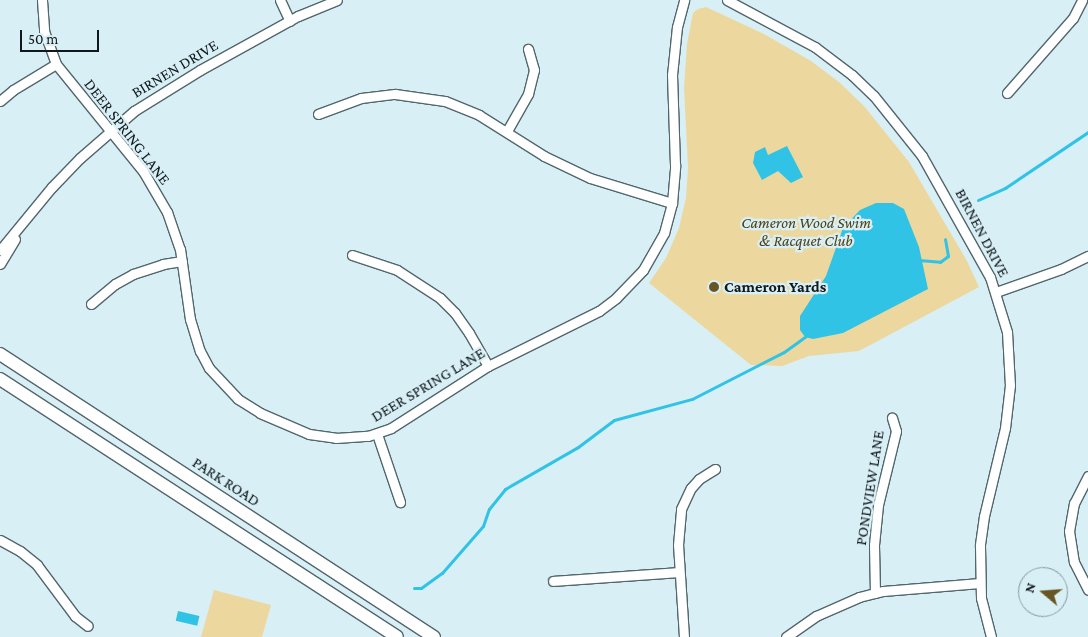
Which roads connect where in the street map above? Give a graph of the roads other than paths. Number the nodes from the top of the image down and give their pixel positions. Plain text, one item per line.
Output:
1 (42, 0) edge
2 (280, 0) edge
3 (337, 0) edge
4 (684, 0) edge
5 (727, 0) edge
6 (1082, 0) edge
7 (290, 20) junction
8 (528, 49) dead end
9 (56, 64) junction
10 (1007, 93) dead end
11 (0, 101) edge
12 (318, 114) dead end
13 (507, 131) junction
14 (110, 132) junction
15 (672, 203) junction
16 (29, 215) junction
17 (0, 250) edge
18 (352, 255) dead end
19 (1088, 256) edge
20 (182, 261) junction
21 (0, 264) edge
22 (996, 292) junction
23 (91, 304) dead end
24 (0, 354) edge
25 (488, 366) junction
26 (0, 379) edge
27 (892, 418) dead end
28 (377, 434) junction
29 (715, 469) dead end
30 (1088, 476) edge
31 (400, 502) dead end
32 (0, 540) edge
33 (679, 572) junction
34 (553, 581) dead end
35 (980, 583) junction
36 (1088, 590) edge
37 (874, 593) junction
38 (88, 626) dead end
39 (397, 637) edge
40 (434, 637) edge
41 (684, 637) edge
42 (786, 637) edge
43 (991, 637) edge

1 - 9 street, DEER SPRING LANE
2 - 7 street
3 - 7 street, BIRNEN DRIVE
4 - 15 street, DEER SPRING LANE
5 - 22 street, BIRNEN DRIVE
6 - 10 street
7 - 14 street, BIRNEN DRIVE
8 - 13 street
9 - 11 street
9 - 14 street, DEER SPRING LANE
12 - 13 street
13 - 15 street
14 - 16 street, BIRNEN DRIVE
14 - 20 street, DEER SPRING LANE
15 - 25 street, DEER SPRING LANE
16 - 17 street, BIRNEN DRIVE
16 - 21 street, BIRNEN DRIVE
18 - 25 street
19 - 22 street
20 - 23 street
20 - 28 street, DEER SPRING LANE
22 - 35 street, BIRNEN DRIVE
24 - 40 main road, PARK ROAD
25 - 28 street, DEER SPRING LANE
26 - 39 main road
27 - 37 street, PONDVIEW LANE
28 - 31 street
29 - 33 street
30 - 36 street
32 - 38 street
33 - 34 street
33 - 41 street
35 - 37 street
35 - 43 street, BIRNEN DRIVE
37 - 42 street

